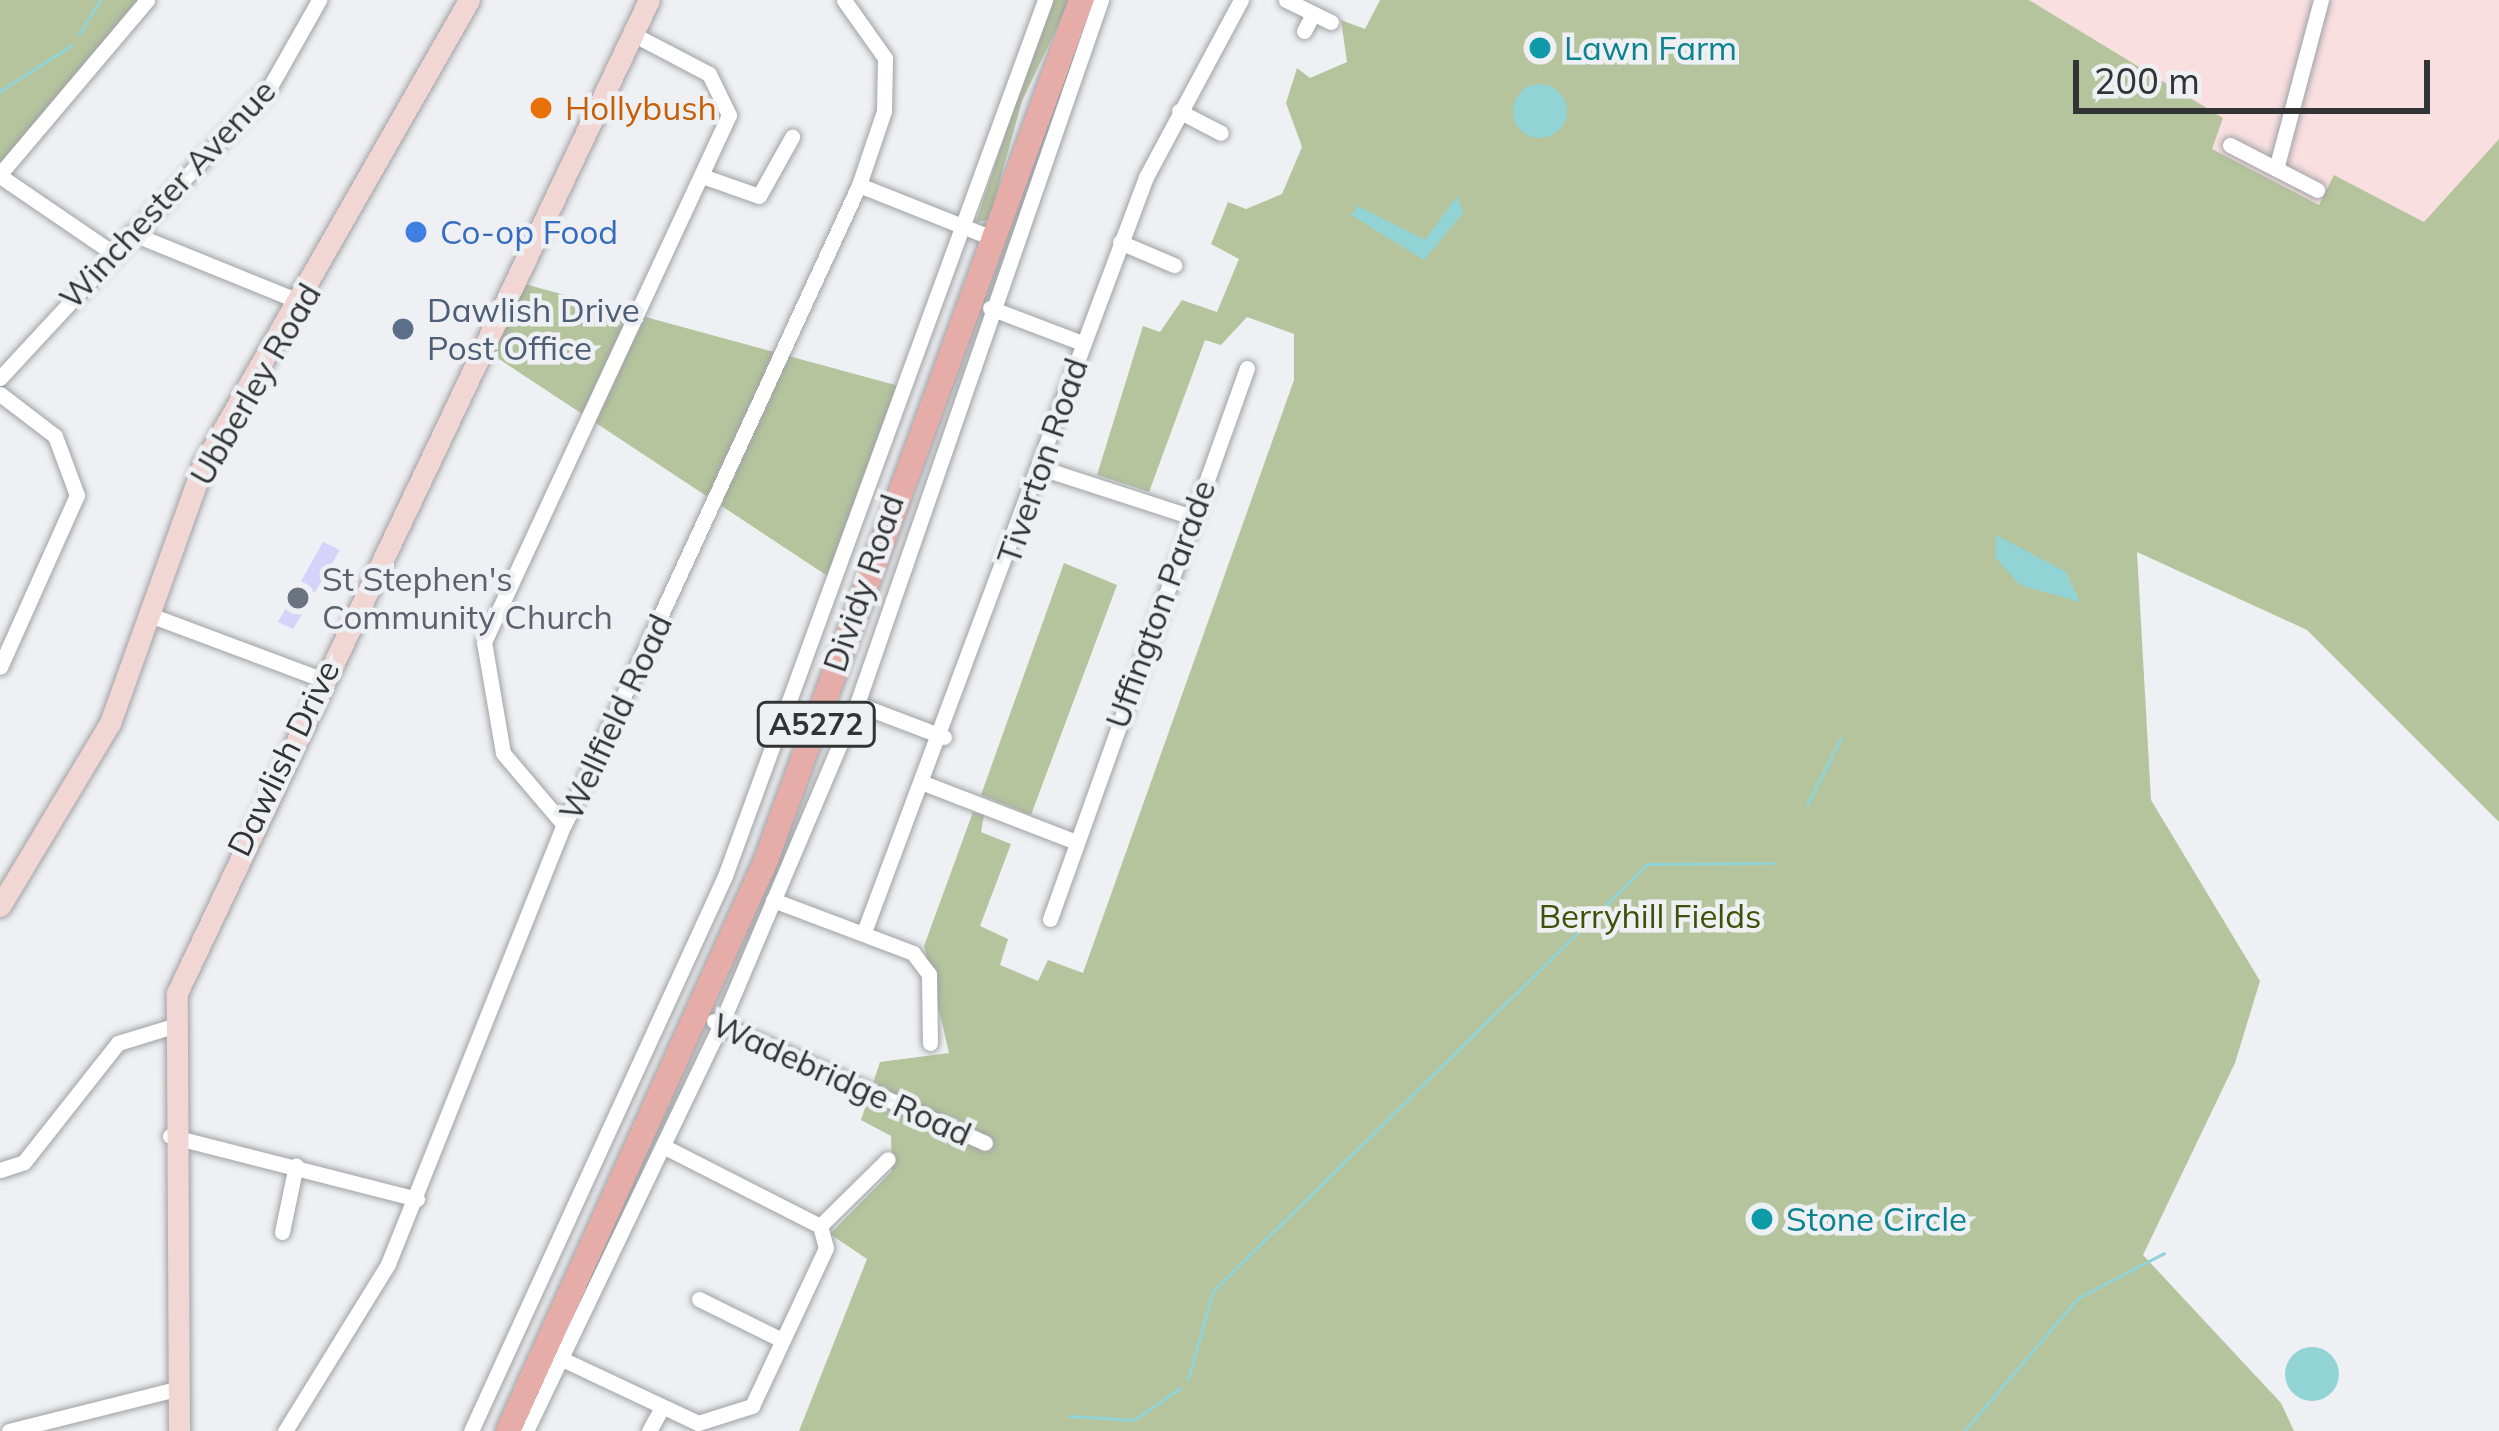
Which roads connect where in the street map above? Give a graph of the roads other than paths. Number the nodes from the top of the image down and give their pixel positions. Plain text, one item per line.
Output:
1 (147, 0) edge
2 (320, 0) edge
3 (469, 0) edge
4 (649, 0) edge
5 (844, 0) edge
6 (1045, 0) edge
7 (1081, 0) edge
8 (1101, 0) edge
9 (1241, 0) edge
10 (1286, 0) edge
11 (2321, 0) edge
12 (1312, 14) junction
13 (1331, 22) dead end
14 (1304, 31) dead end
15 (631, 34) junction
16 (1179, 111) junction
17 (1221, 133) dead end
18 (792, 137) dead end
19 (2230, 145) dead end
20 (2276, 169) junction
21 (0, 175) edge
22 (701, 176) junction
23 (860, 185) junction
24 (2318, 190) dead end
25 (962, 226) junction
26 (131, 233) junction
27 (995, 239) junction
28 (1120, 242) junction
29 (113, 253) junction
30 (1174, 265) dead end
31 (303, 303) junction
32 (990, 308) junction
33 (1082, 343) junction
34 (1247, 368) dead end
35 (0, 378) edge
36 (0, 394) edge
37 (1041, 468) junction
38 (1192, 517) junction
39 (150, 615) junction
40 (0, 667) edge
41 (321, 679) junction
42 (857, 704) junction
43 (944, 737) junction
44 (926, 784) junction
45 (564, 825) junction
46 (1074, 841) junction
47 (773, 900) junction
48 (0, 906) edge
49 (1050, 919) dead end
50 (864, 932) junction
51 (710, 1019) junction
52 (170, 1027) junction
53 (930, 1043) dead end
54 (616, 1121) junction
55 (170, 1136) junction
56 (655, 1142) junction
57 (985, 1143) dead end
58 (888, 1159) dead end
59 (296, 1165) junction
60 (0, 1170) edge
61 (417, 1199) junction
62 (820, 1226) junction
63 (282, 1232) dead end
64 (699, 1298) dead end
65 (780, 1339) junction
66 (562, 1359) junction
67 (176, 1389) junction
68 (662, 1408) junction
69 (9, 1431) edge
70 (179, 1431) edge
71 (286, 1431) edge
72 (472, 1431) edge
73 (508, 1431) edge
74 (526, 1431) edge
75 (650, 1431) edge

1 - 21 street
2 - 26 street, Winchester Avenue
3 - 31 street, Ubberley Road
4 - 15 street, Dawlish Drive
5 - 23 street, Wellfield Road
6 - 25 street, Dividy Road
7 - 27 main road, Dividy Road / A5272
8 - 32 street, Dividy Road
9 - 16 street, Tiverton Road
10 - 12 street
11 - 20 street
12 - 13 street
12 - 14 street
15 - 22 street
15 - 41 street, Dawlish Drive
16 - 17 street
16 - 28 street, Tiverton Road
18 - 22 street
19 - 20 street
20 - 24 street
21 - 29 street
22 - 45 street
23 - 25 street
23 - 45 street, Wellfield Road
25 - 27 street
25 - 54 street, Dividy Road
26 - 29 street, Winchester Avenue
26 - 31 street
27 - 51 main road, Dividy Road / A5272
28 - 30 street
28 - 33 street, Tiverton Road
29 - 35 street, Winchester Avenue
31 - 39 street, Ubberley Road
32 - 33 street
32 - 42 street, Dividy Road
33 - 37 street, Tiverton Road
34 - 38 street, Uffington Parade
36 - 40 street
37 - 38 street
37 - 43 street, Tiverton Road
38 - 46 street, Uffington Parade
39 - 41 street
39 - 48 street, Ubberley Road
41 - 52 street, Dawlish Drive
42 - 43 street
42 - 47 street, Dividy Road
43 - 44 street, Tiverton Road
44 - 46 street
44 - 50 street, Tiverton Road
45 - 61 street, Wellfield Road
46 - 49 street, Uffington Parade
47 - 50 street
47 - 51 street, Dividy Road
50 - 53 street
51 - 56 main road, Dividy Road / A5272
51 - 57 street, Wadebridge Road
52 - 55 street, Dawlish Drive
52 - 60 street
54 - 56 street
54 - 72 street, Dividy Road
55 - 59 street
55 - 67 street, Dawlish Drive
56 - 62 street
56 - 66 street, Dividy Road
56 - 73 main road, Dividy Road / A5272
58 - 62 street
59 - 61 street
59 - 63 street
61 - 71 street, Wellfield Road
62 - 65 street
64 - 65 street
65 - 68 street
66 - 68 street
66 - 74 street, Dividy Road
67 - 69 street
67 - 70 street, Dawlish Drive
68 - 75 street

